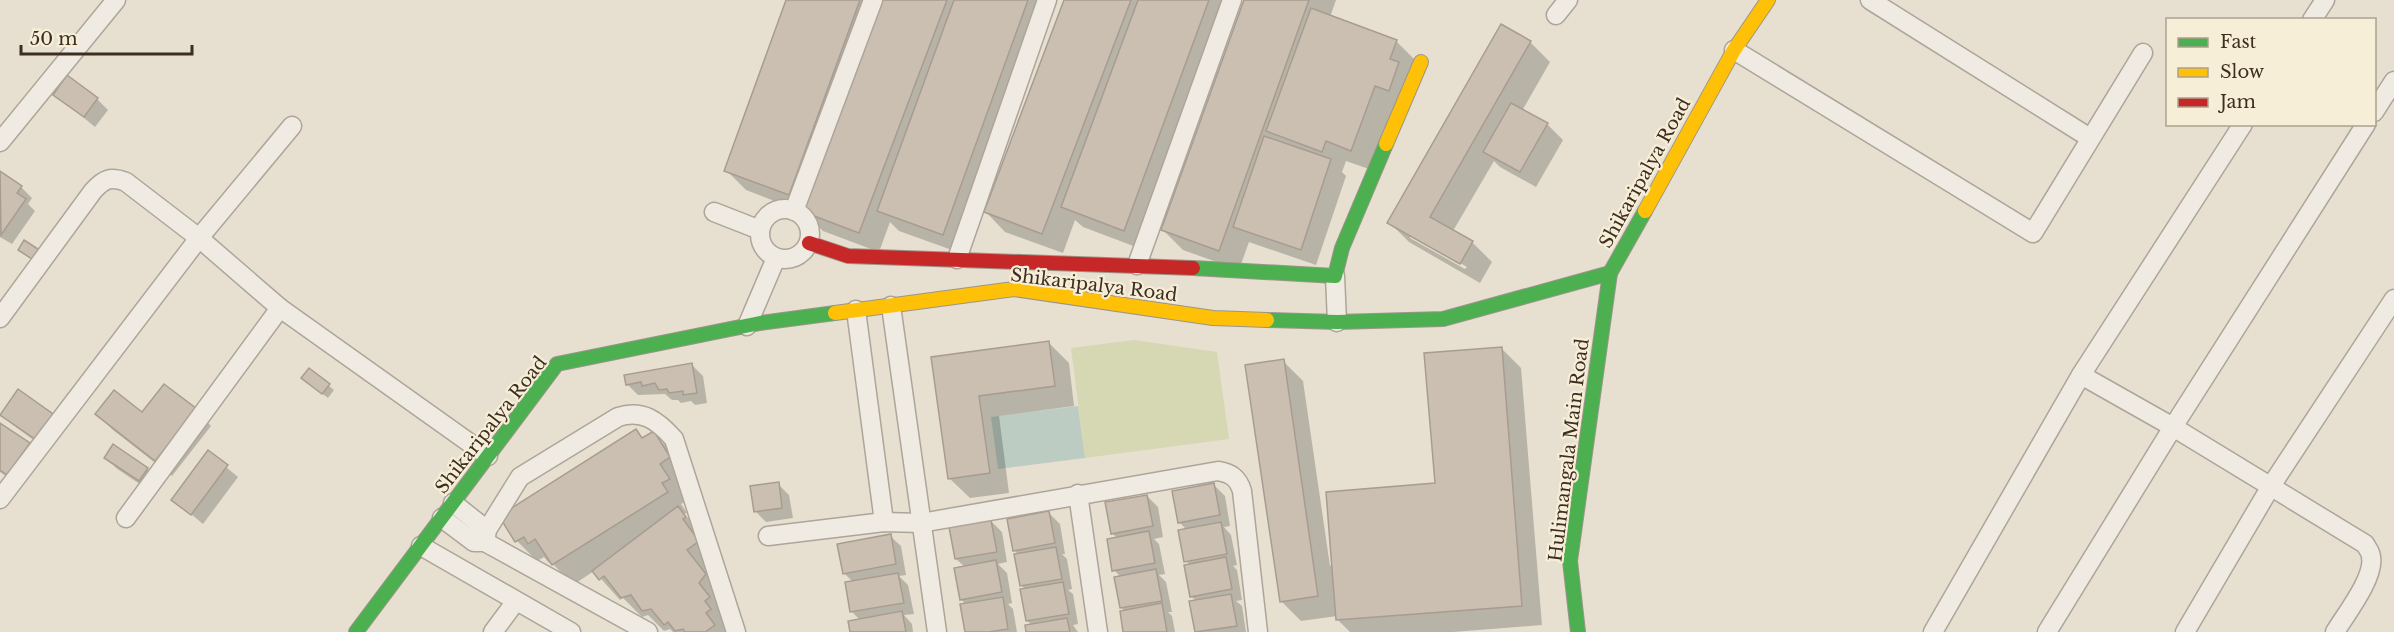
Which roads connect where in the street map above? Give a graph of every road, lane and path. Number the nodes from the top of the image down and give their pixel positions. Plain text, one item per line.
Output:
1 (116, 0) edge
2 (873, 0) edge
3 (1047, 0) edge
4 (1232, 0) edge
5 (1568, 0) edge
6 (1768, 0) edge
7 (1870, 0) edge
8 (2325, 0) edge
9 (1556, 15) dead end
10 (2313, 18) edge
11 (1734, 50) junction
12 (2143, 53) dead end
13 (1420, 63) dead end
14 (2394, 81) edge
15 (2376, 108) edge
16 (292, 126) dead end
17 (2242, 126) edge
18 (2365, 126) edge
19 (2090, 138) junction
20 (0, 142) edge
21 (794, 211) junction
22 (714, 212) dead end
23 (760, 230) junction
24 (199, 238) junction
25 (809, 243) junction
26 (776, 258) junction
27 (957, 260) junction
28 (1137, 265) junction
29 (1610, 273) junction
30 (1335, 276) junction
31 (2394, 298) edge
32 (891, 306) junction
33 (280, 308) junction
34 (856, 310) junction
35 (0, 318) edge
36 (1337, 322) junction
37 (747, 326) junction
38 (2081, 375) junction
39 (2173, 427) junction
40 (488, 456) junction
41 (2271, 486) junction
42 (1078, 494) junction
43 (0, 499) edge
44 (453, 503) junction
45 (126, 518) dead end
46 (442, 518) junction
47 (884, 522) junction
48 (921, 523) junction
49 (486, 536) junction
50 (768, 536) dead end
51 (420, 546) junction
52 (516, 601) junction
53 (356, 632) edge
54 (493, 632) edge
55 (571, 632) edge
56 (648, 632) edge
57 (736, 632) edge
58 (936, 632) edge
59 (1098, 632) edge
60 (1258, 632) edge
61 (1578, 632) edge
62 (1933, 632) edge
63 (2047, 632) edge
64 (2185, 632) edge
65 (2335, 632) edge

1 - 20 street
2 - 21 street
3 - 27 street
4 - 28 street
5 - 9 street
6 - 11 street, Shikaripalya Road
7 - 19 street
8 - 10 street
11 - 19 street
11 - 29 street, Shikaripalya Road
12 - 19 street
13 - 30 street
14 - 15 street
16 - 24 street
17 - 38 street
18 - 39 street
21 - 23 street
21 - 25 street
22 - 23 street
23 - 26 street
24 - 33 street
24 - 35 street
24 - 43 street
25 - 26 street
25 - 27 street
26 - 37 street
27 - 28 street
28 - 30 street
29 - 36 street, Shikaripalya Road
29 - 61 street, Hulimangala Main Road
30 - 36 street
31 - 41 street
32 - 34 street, Shikaripalya Road
32 - 36 street, Shikaripalya Road
32 - 48 street
33 - 40 street
33 - 45 street
34 - 37 street, Shikaripalya Road
34 - 47 street
37 - 40 street, Shikaripalya Road
38 - 39 street
38 - 62 street
39 - 41 street
39 - 63 street
40 - 44 street, Shikaripalya Road
41 - 64 street
41 - 65 street
42 - 48 street
42 - 59 street
42 - 60 street
44 - 46 street, Shikaripalya Road
44 - 49 street
46 - 49 street
46 - 51 street, Shikaripalya Road
47 - 48 street
47 - 50 street
48 - 58 street
49 - 56 street
49 - 57 street
51 - 52 street
51 - 53 street, Shikaripalya Road
52 - 54 street
52 - 55 street

